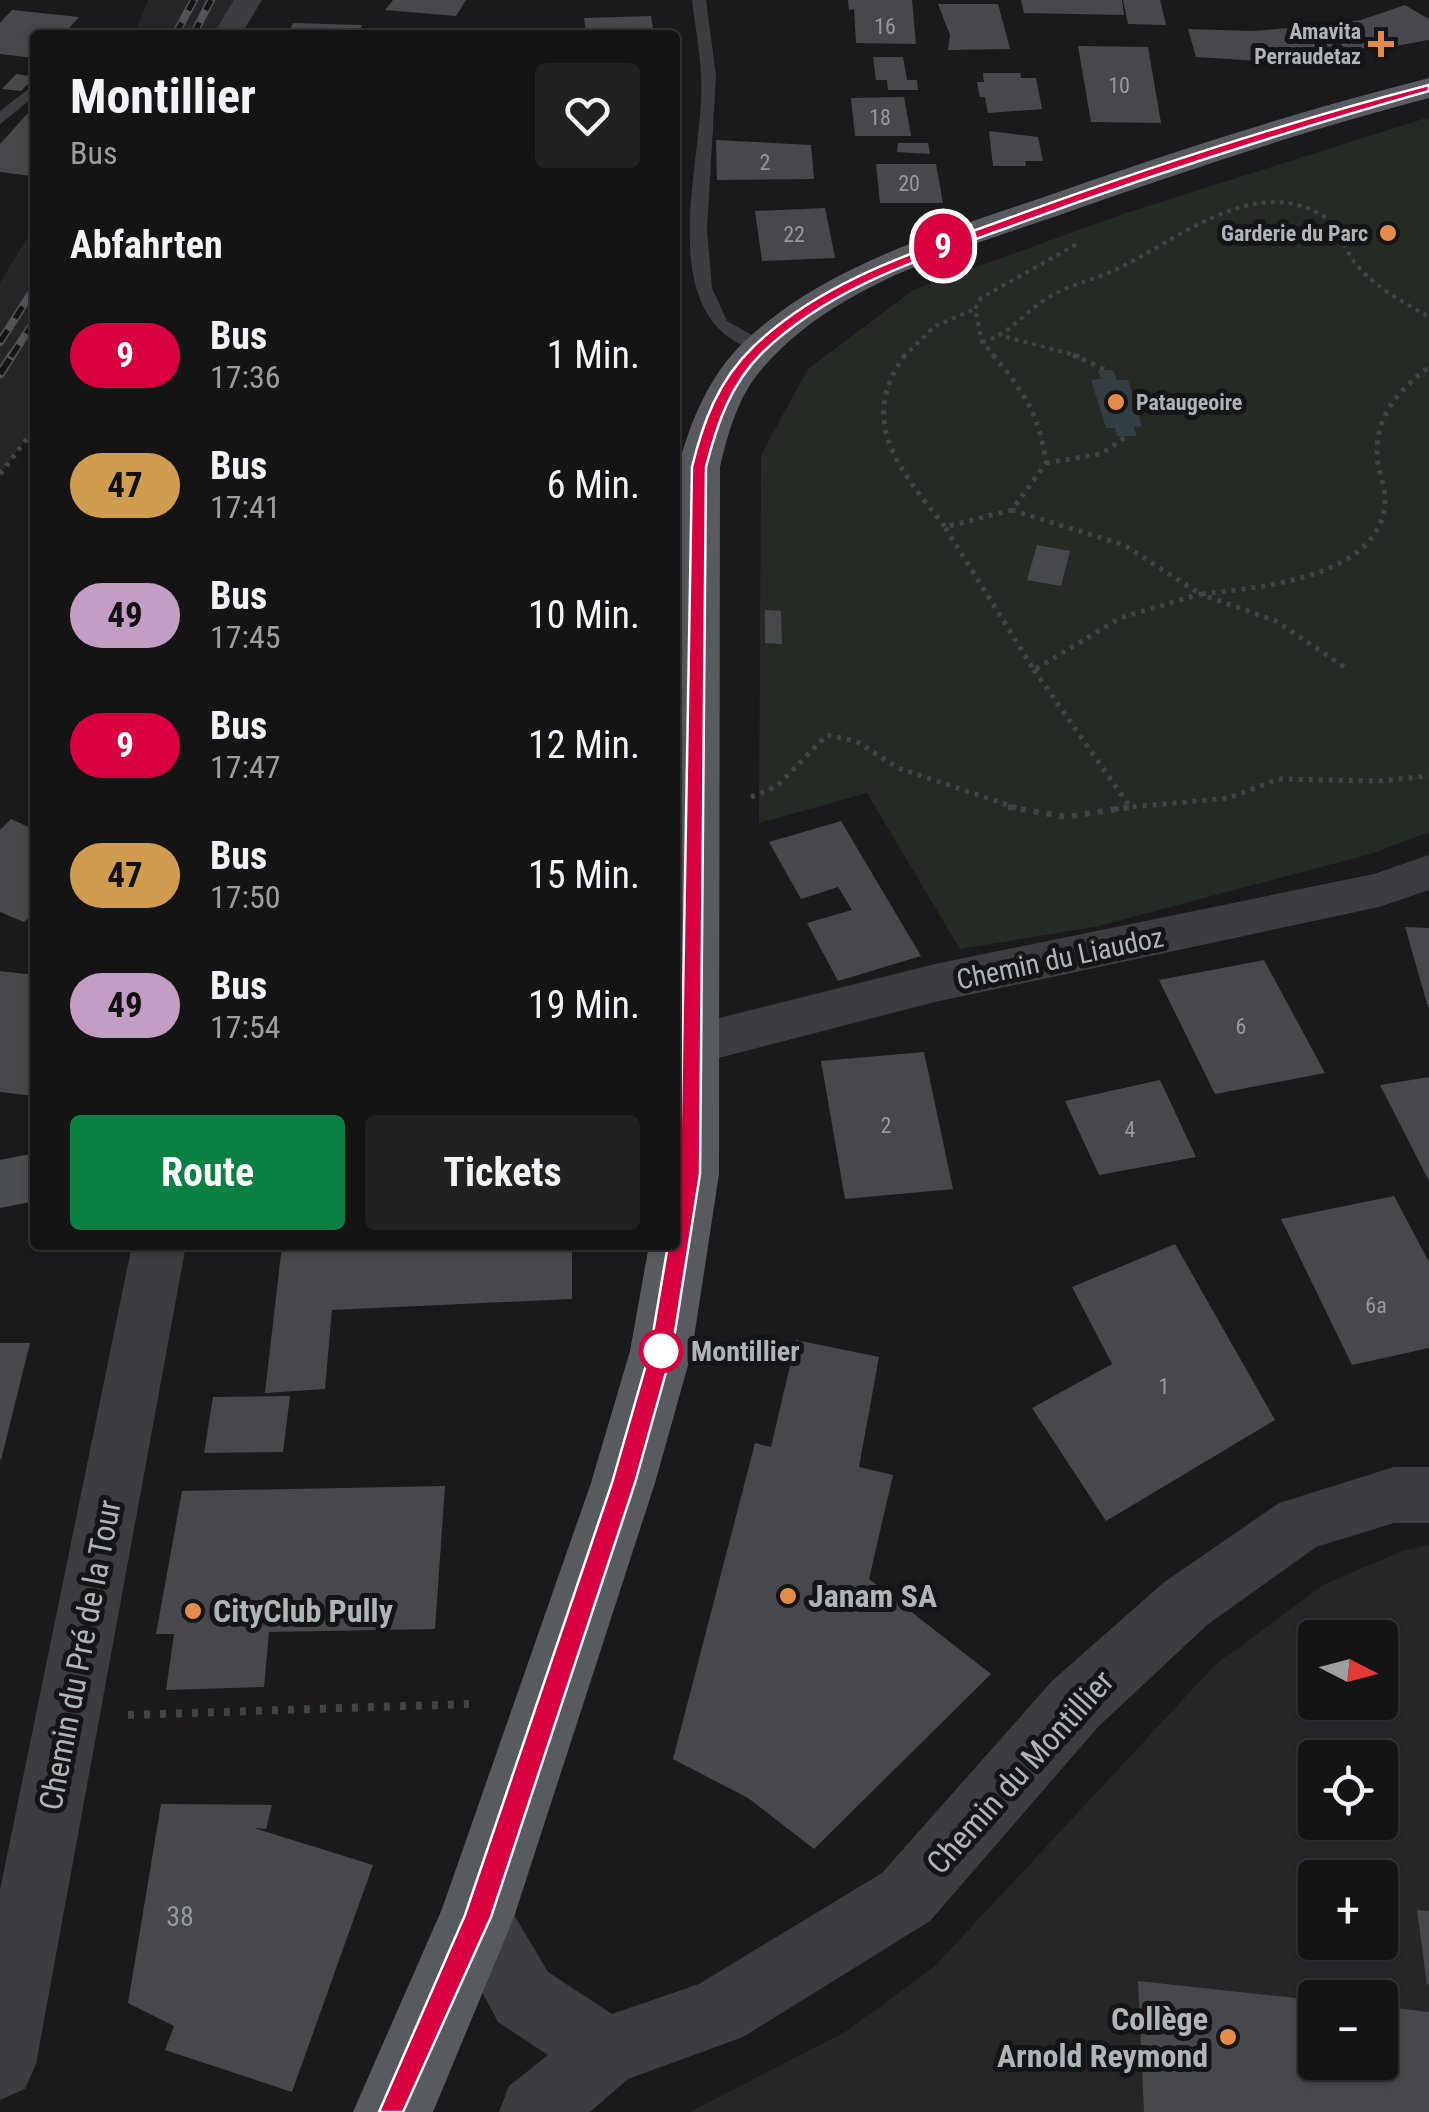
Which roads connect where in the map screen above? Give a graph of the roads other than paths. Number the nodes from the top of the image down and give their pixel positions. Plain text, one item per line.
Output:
1 (248, 0) edge
2 (700, 0) edge
3 (230, 30) edge
4 (1429, 88) edge
5 (30, 92) edge
6 (0, 119) edge
7 (760, 347) junction
8 (1429, 872) edge
9 (683, 1046) edge
10 (30, 1179) edge
11 (0, 1184) edge
12 (680, 1233) edge
13 (158, 1250) edge
14 (677, 1250) edge
15 (1429, 1495) edge
16 (478, 1917) junction
17 (606, 2052) junction
18 (0, 2064) edge
19 (393, 2112) edge
20 (535, 2112) edge

1 - 3 street
2 - 7 lane
4 - 7 main road
5 - 6 lane
7 - 9 main road
8 - 9 street, Chemin du Liaudoz
9 - 12 main road
10 - 11 street
13 - 18 street, Chemin du Pré de la Tour
14 - 16 main road
15 - 17 street, Chemin du Montillier
16 - 17 street
16 - 19 main road
17 - 20 street, Chemin du Montillier

